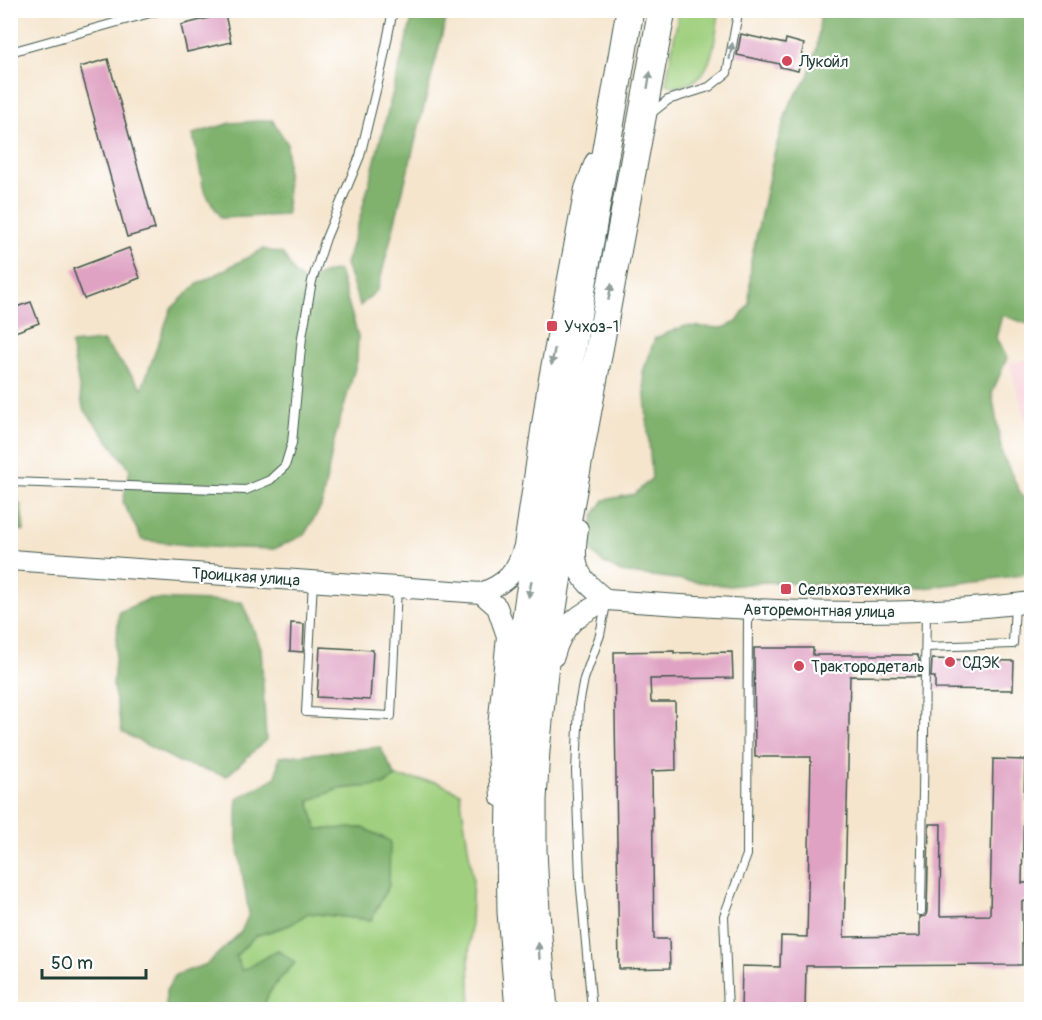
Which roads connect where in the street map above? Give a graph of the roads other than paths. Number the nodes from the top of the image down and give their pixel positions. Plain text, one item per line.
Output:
1 (161, 10) edge
2 (393, 10) edge
3 (630, 10) edge
4 (662, 10) edge
5 (736, 10) edge
6 (10, 51) edge
7 (611, 118) junction
8 (642, 120) junction
9 (599, 349) junction
10 (10, 482) edge
11 (10, 560) edge
12 (313, 581) junction
13 (397, 587) junction
14 (481, 593) junction
15 (607, 600) junction
16 (1023, 603) edge
17 (748, 610) junction
18 (926, 612) junction
19 (926, 647) junction
20 (533, 800) junction
21 (510, 847) junction
22 (921, 911) dead end
23 (519, 1010) edge
24 (544, 1010) edge
25 (592, 1010) edge
26 (728, 1010) edge

1 - 6 lane
2 - 10 lane
3 - 7 highway
8 -> 4 highway
8 -> 5 lane
7 -> 14 street
7 -> 21 highway
9 -> 8 highway
9 - 15 street
9 - 20 highway
11 - 12 street, Троицкая улица
12 - 13 street, Троицкая улица
12 - 13 lane
13 - 14 street, Троицкая улица
14 - 21 street
15 - 17 street, Авторемонтная улица
15 - 20 street
15 - 25 lane
16 - 18 street, Авторемонтная улица
16 - 19 lane
17 - 18 street, Авторемонтная улица
17 - 26 lane
18 - 19 lane
19 - 22 lane
24 -> 20 highway
21 - 23 highway

